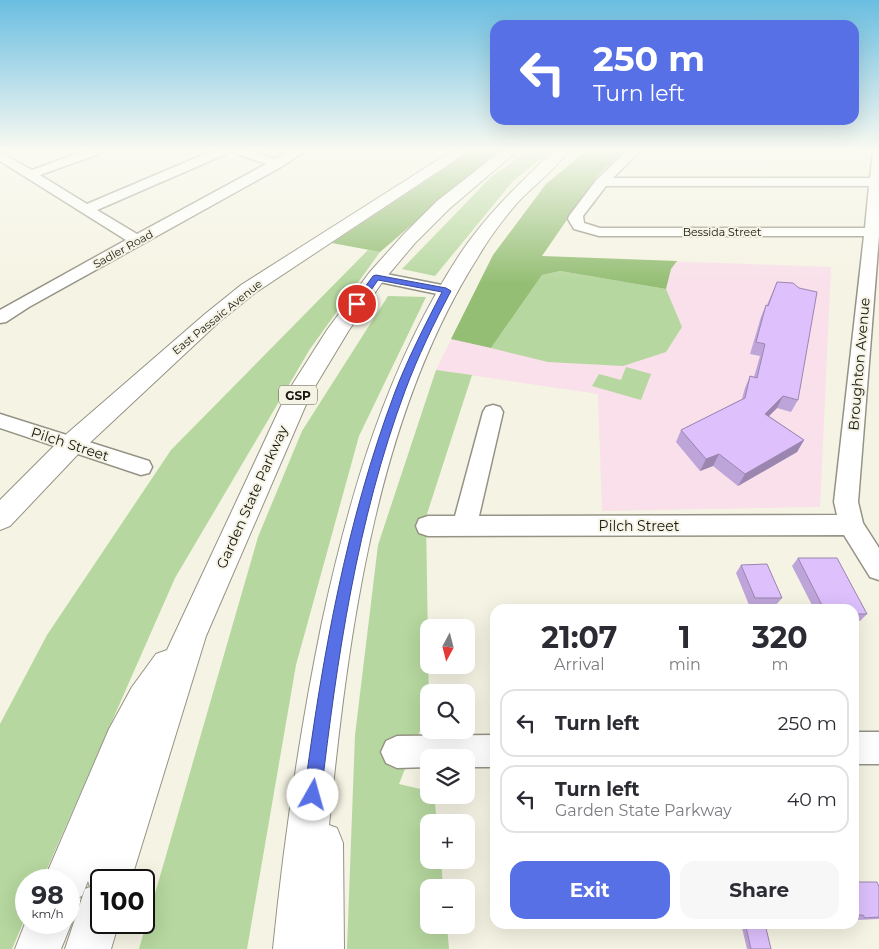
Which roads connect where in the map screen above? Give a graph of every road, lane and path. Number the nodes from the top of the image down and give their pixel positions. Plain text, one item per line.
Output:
1 (64, 195) edge
2 (119, 195) edge
3 (221, 195) edge
4 (394, 195) edge
5 (455, 195) edge
6 (515, 195) edge
7 (592, 195) edge
8 (875, 195) edge
9 (87, 209) junction
10 (875, 232) edge
11 (138, 241) junction
12 (376, 278) junction
13 (446, 291) junction
14 (872, 298) edge
15 (0, 318) edge
16 (493, 412) dead end
17 (0, 421) edge
18 (72, 444) junction
19 (141, 467) dead end
20 (0, 518) edge
21 (851, 525) junction
22 (428, 526) dead end
23 (465, 526) junction
24 (879, 569) edge
25 (189, 636) junction
26 (324, 704) junction
27 (859, 748) edge
28 (879, 748) edge
29 (490, 751) edge
30 (397, 752) dead end
31 (71, 869) edge
32 (113, 869) edge
33 (44, 934) edge
34 (92, 934) edge
35 (38, 949) edge
36 (88, 949) edge
37 (296, 949) edge
38 (321, 949) edge

1 - 9 street
2 - 9 street
3 - 11 street, Sadler Road
4 - 18 main road, East Passaic Avenue
5 - 12 main road, Garden State Parkway / GSP
6 - 13 main road
7 - 10 street, Bessida Street
8 - 10 street, Broughton Avenue
9 - 11 street
10 - 14 street, Broughton Avenue
11 - 15 street, Sadler Road
12 - 13 street
12 - 25 main road, Garden State Parkway / GSP
13 - 26 main road
14 - 21 street, Broughton Avenue
16 - 23 street
17 - 18 street, Pilch Street
18 - 19 street, Pilch Street
18 - 20 main road, East Passaic Avenue
21 - 23 street, Pilch Street
21 - 24 street, Broughton Avenue
22 - 23 street, Pilch Street
25 - 31 main road
25 - 32 main road, Garden State Parkway / GSP
26 - 37 main road
26 - 38 main road
27 - 28 street
29 - 30 street
33 - 35 main road
34 - 36 main road

